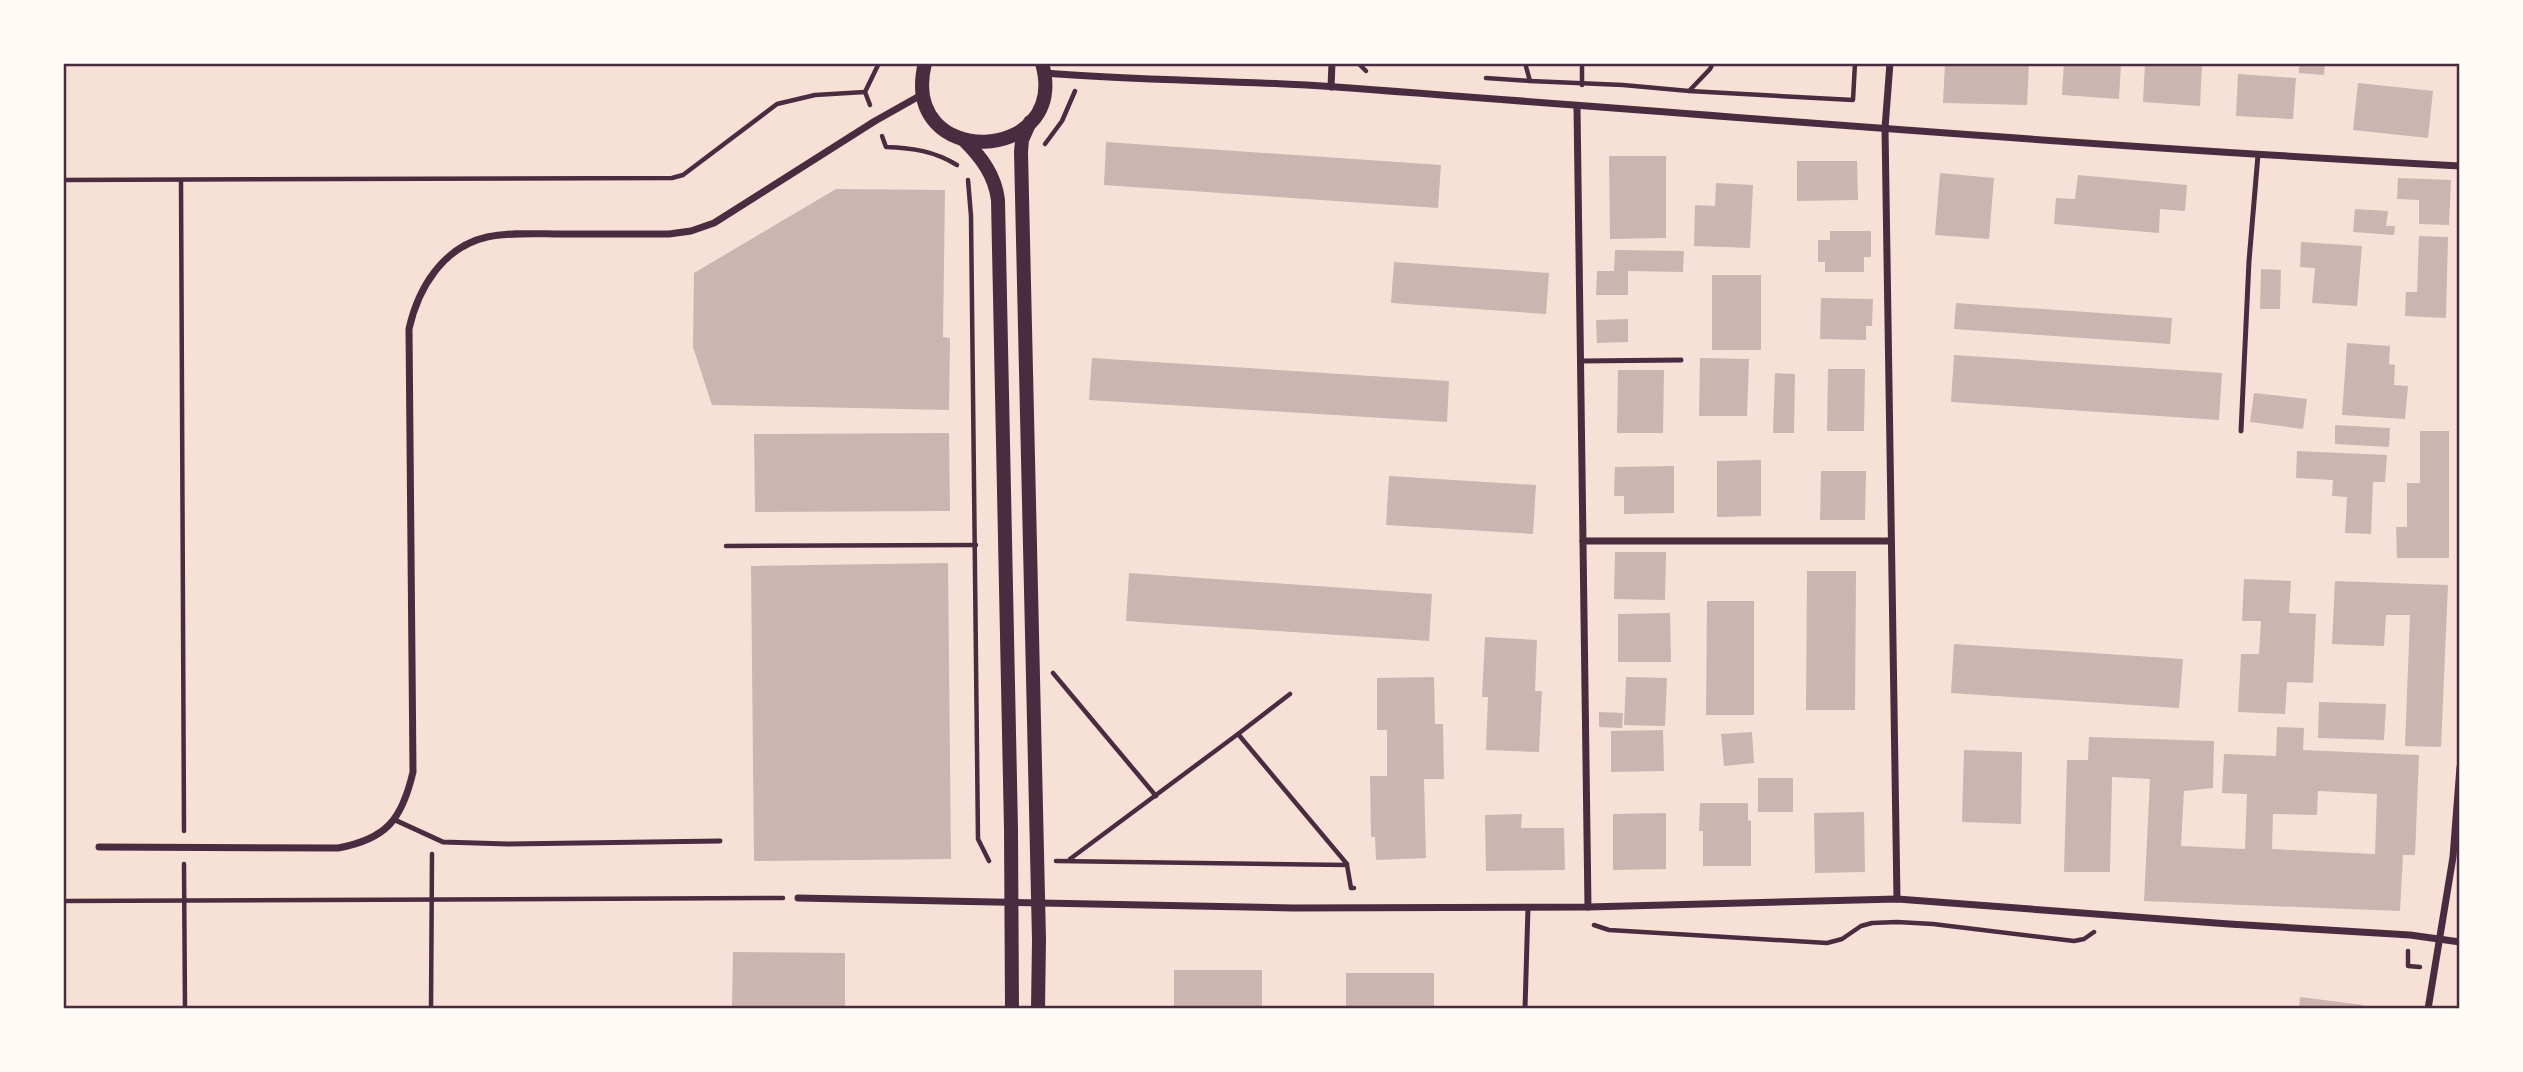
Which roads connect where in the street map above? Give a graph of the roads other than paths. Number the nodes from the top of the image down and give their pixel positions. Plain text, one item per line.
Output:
1 (925, 63) edge
2 (1332, 63) edge
3 (1890, 63) edge
4 (1043, 68) edge
5 (1331, 87) junction
6 (923, 94) junction
7 (1577, 107) junction
8 (1030, 122) junction
9 (1885, 128) junction
10 (964, 140) junction
11 (2258, 155) junction
12 (2460, 166) edge
13 (1580, 360) junction
14 (1681, 360) dead end
15 (2241, 431) dead end
16 (1583, 541) junction
17 (1891, 541) junction
18 (2460, 767) edge
19 (395, 820) junction
20 (720, 841) dead end
21 (99, 848) dead end
22 (798, 898) road end
23 (1897, 899) junction
24 (1012, 902) junction
25 (1037, 902) junction
26 (1528, 906) junction
27 (1588, 906) junction
28 (2441, 939) junction
29 (2460, 942) edge
30 (1012, 1009) edge
31 (1038, 1009) edge
32 (1525, 1009) edge
33 (2428, 1009) edge

1 - 6 main road
2 - 5 street
3 - 9 street
4 - 5 street
4 - 8 main road
5 - 7 street
6 - 10 main road
6 - 19 street
7 - 9 street
7 - 13 street
8 - 10 main road
8 - 25 main road
9 - 11 street
9 - 17 street
10 - 24 main road
11 - 12 street
11 - 15 lane
13 - 14 lane
13 - 16 street
16 - 17 street
16 - 27 street
17 - 23 street
18 - 28 street
19 - 20 lane
19 - 21 street
22 - 24 street
23 - 27 street
23 - 28 street
24 - 25 street
24 - 30 main road
25 - 26 street
25 - 31 main road
26 - 27 street
26 - 32 lane
28 - 29 street
28 - 33 street

